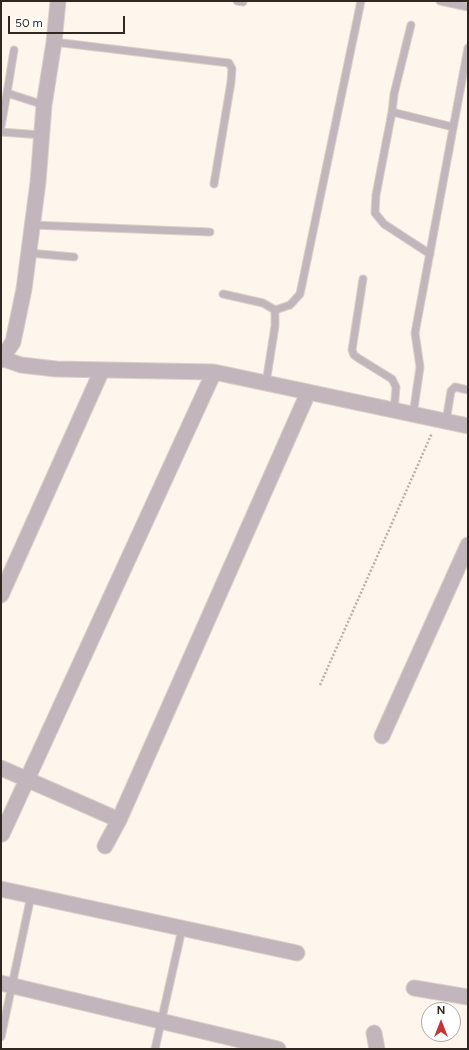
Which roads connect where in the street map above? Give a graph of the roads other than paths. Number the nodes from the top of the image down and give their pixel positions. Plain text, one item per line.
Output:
1 (58, 1) edge
2 (361, 1) edge
3 (440, 1) edge
4 (468, 7) edge
5 (411, 25) dead end
6 (54, 42) junction
7 (468, 48) edge
8 (14, 50) dead end
9 (6, 93) junction
10 (44, 105) junction
11 (392, 112) junction
12 (1, 126) edge
13 (453, 127) junction
14 (1, 132) edge
15 (42, 135) junction
16 (214, 184) dead end
17 (32, 225) junction
18 (210, 232) dead end
19 (29, 253) junction
20 (430, 254) junction
21 (74, 257) dead end
22 (363, 279) dead end
23 (223, 294) dead end
24 (275, 310) junction
25 (1, 358) edge
26 (102, 370) junction
27 (214, 372) junction
28 (266, 383) junction
29 (468, 390) edge
30 (308, 393) junction
31 (394, 411) junction
32 (413, 415) junction
33 (442, 420) junction
34 (468, 426) edge
35 (468, 545) edge
36 (1, 596) edge
37 (382, 736) dead end
38 (1, 768) edge
39 (27, 780) junction
40 (119, 820) junction
41 (2, 834) dead end
42 (105, 846) dead end
43 (1, 890) edge
44 (31, 896) junction
45 (182, 929) junction
46 (297, 953) dead end
47 (7, 984) edge
48 (414, 988) dead end
49 (468, 997) edge
50 (162, 1021) junction
51 (374, 1032) dead end
52 (1, 1037) edge
53 (155, 1049) edge
54 (278, 1049) edge
55 (377, 1049) edge

1 - 6 street
2 - 24 lane
3 - 4 lane
5 - 11 lane
6 - 10 street
6 - 16 lane
7 - 13 lane
8 - 9 lane
9 - 10 lane
9 - 12 lane
10 - 15 street
11 - 13 lane
11 - 20 lane
13 - 20 lane
14 - 15 lane
15 - 17 street
17 - 18 lane
17 - 19 street
19 - 21 lane
19 - 25 street
20 - 32 lane
22 - 31 lane
23 - 24 lane
24 - 28 lane
25 - 26 street
26 - 27 street
26 - 36 street
27 - 28 street
27 - 39 street
28 - 30 street
29 - 33 lane
30 - 31 street
30 - 40 street
31 - 32 street
32 - 33 street
33 - 34 street
35 - 37 street
38 - 39 street
39 - 40 street
39 - 41 street
40 - 42 street
43 - 44 street
44 - 45 street
44 - 47 lane
45 - 46 street
45 - 50 lane
47 - 50 street
47 - 52 lane
48 - 49 street
50 - 53 lane
50 - 54 street
51 - 55 street

